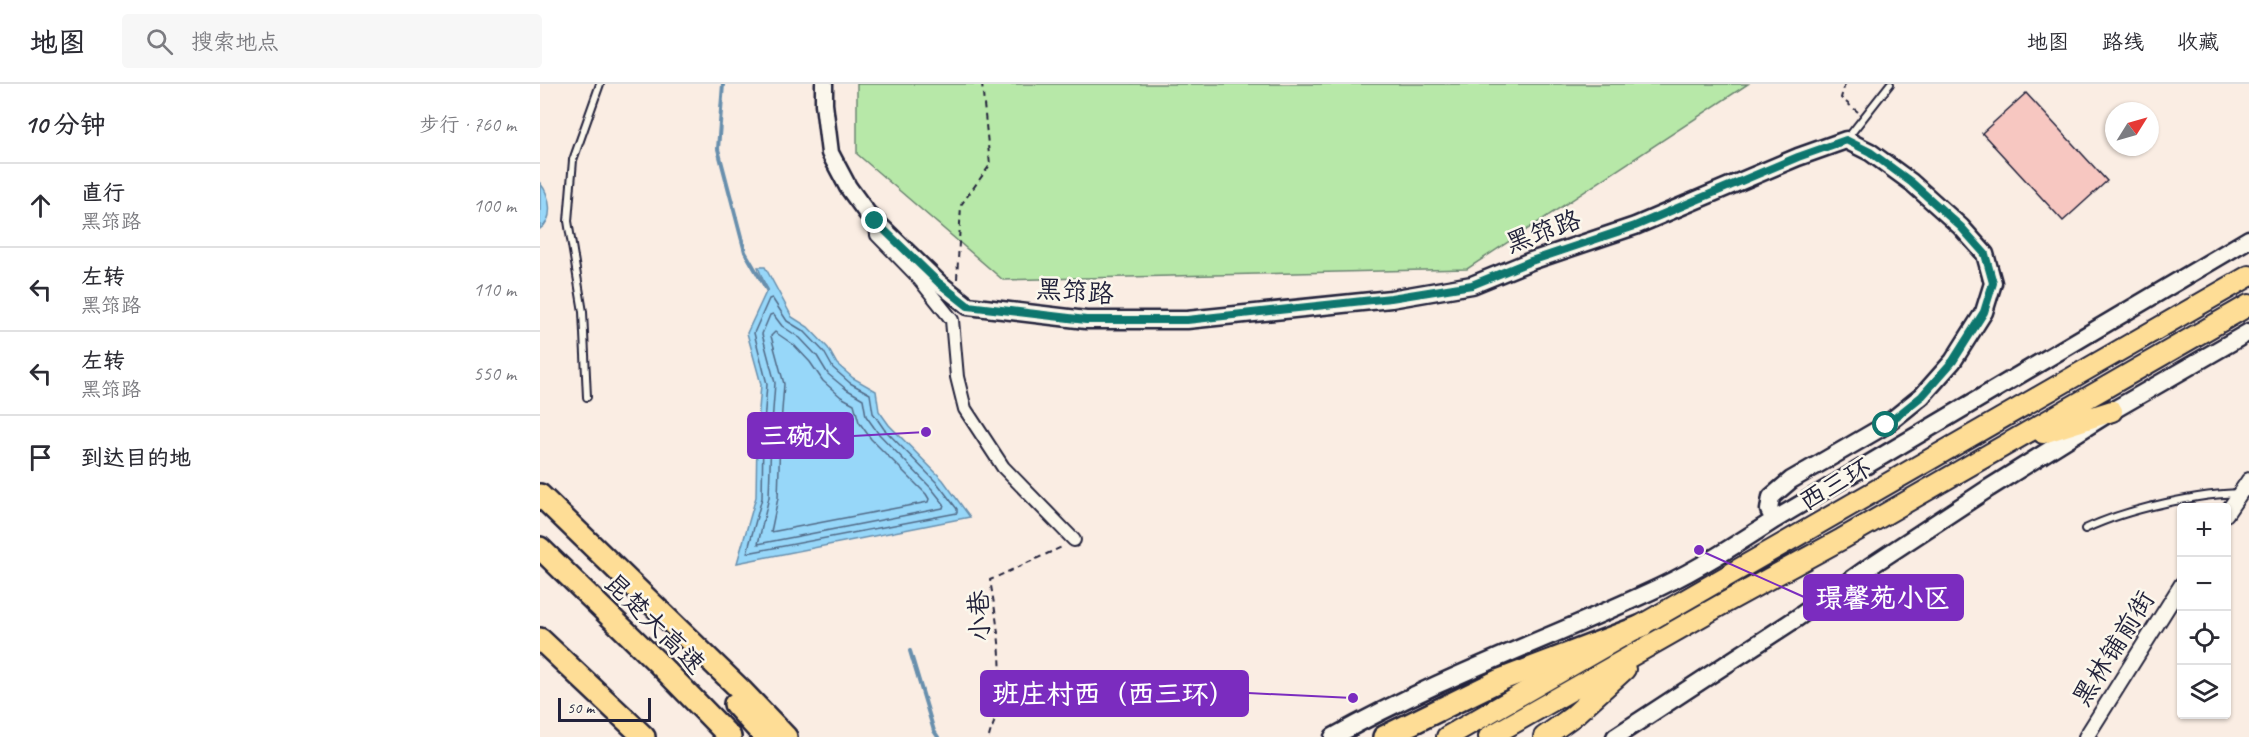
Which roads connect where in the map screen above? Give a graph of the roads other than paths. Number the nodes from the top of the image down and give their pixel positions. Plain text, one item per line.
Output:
1 (600, 84) edge
2 (825, 84) edge
3 (1890, 84) edge
4 (1846, 140) junction
5 (875, 221) junction
6 (2249, 240) edge
7 (2249, 276) edge
8 (2249, 305) edge
9 (2249, 332) edge
10 (587, 397) dead end
11 (2112, 411) junction
12 (2012, 442) junction
13 (2249, 480) edge
14 (2244, 493) edge
15 (540, 495) edge
16 (540, 501) edge
17 (2231, 508) edge
18 (1774, 520) junction
19 (2085, 529) dead end
20 (1074, 540) road end
21 (540, 548) edge
22 (2177, 590) edge
23 (1647, 635) junction
24 (540, 639) edge
25 (579, 674) junction
26 (636, 737) edge
27 (644, 737) edge
28 (730, 737) edge
29 (765, 737) edge
30 (786, 737) edge
31 (1333, 737) edge
32 (1384, 737) edge
33 (1447, 737) edge
34 (1489, 737) edge
35 (1544, 737) edge
36 (1615, 737) edge
37 (2086, 737) edge

1 - 10 lane
2 - 5 main road, 黑筇路
3 - 4 lane
4 - 5 main road, 黑筇路
4 - 18 main road
5 - 20 street
6 - 18 main road
7 - 23 highway, 西三环
8 - 12 highway, 西三环
9 - 11 main road
11 - 12 highway
11 - 36 main road
12 - 23 highway, 西三环
13 - 14 street
14 - 17 street
14 - 19 lane
15 - 30 highway
16 - 29 highway
18 - 31 main road
21 - 28 highway, 昆楚大高速
22 - 37 street, 黑林铺前街
23 - 32 highway
23 - 33 highway, 西三环
23 - 34 highway, 西三环
23 - 35 highway
24 - 25 highway
25 - 26 highway
25 - 27 highway

